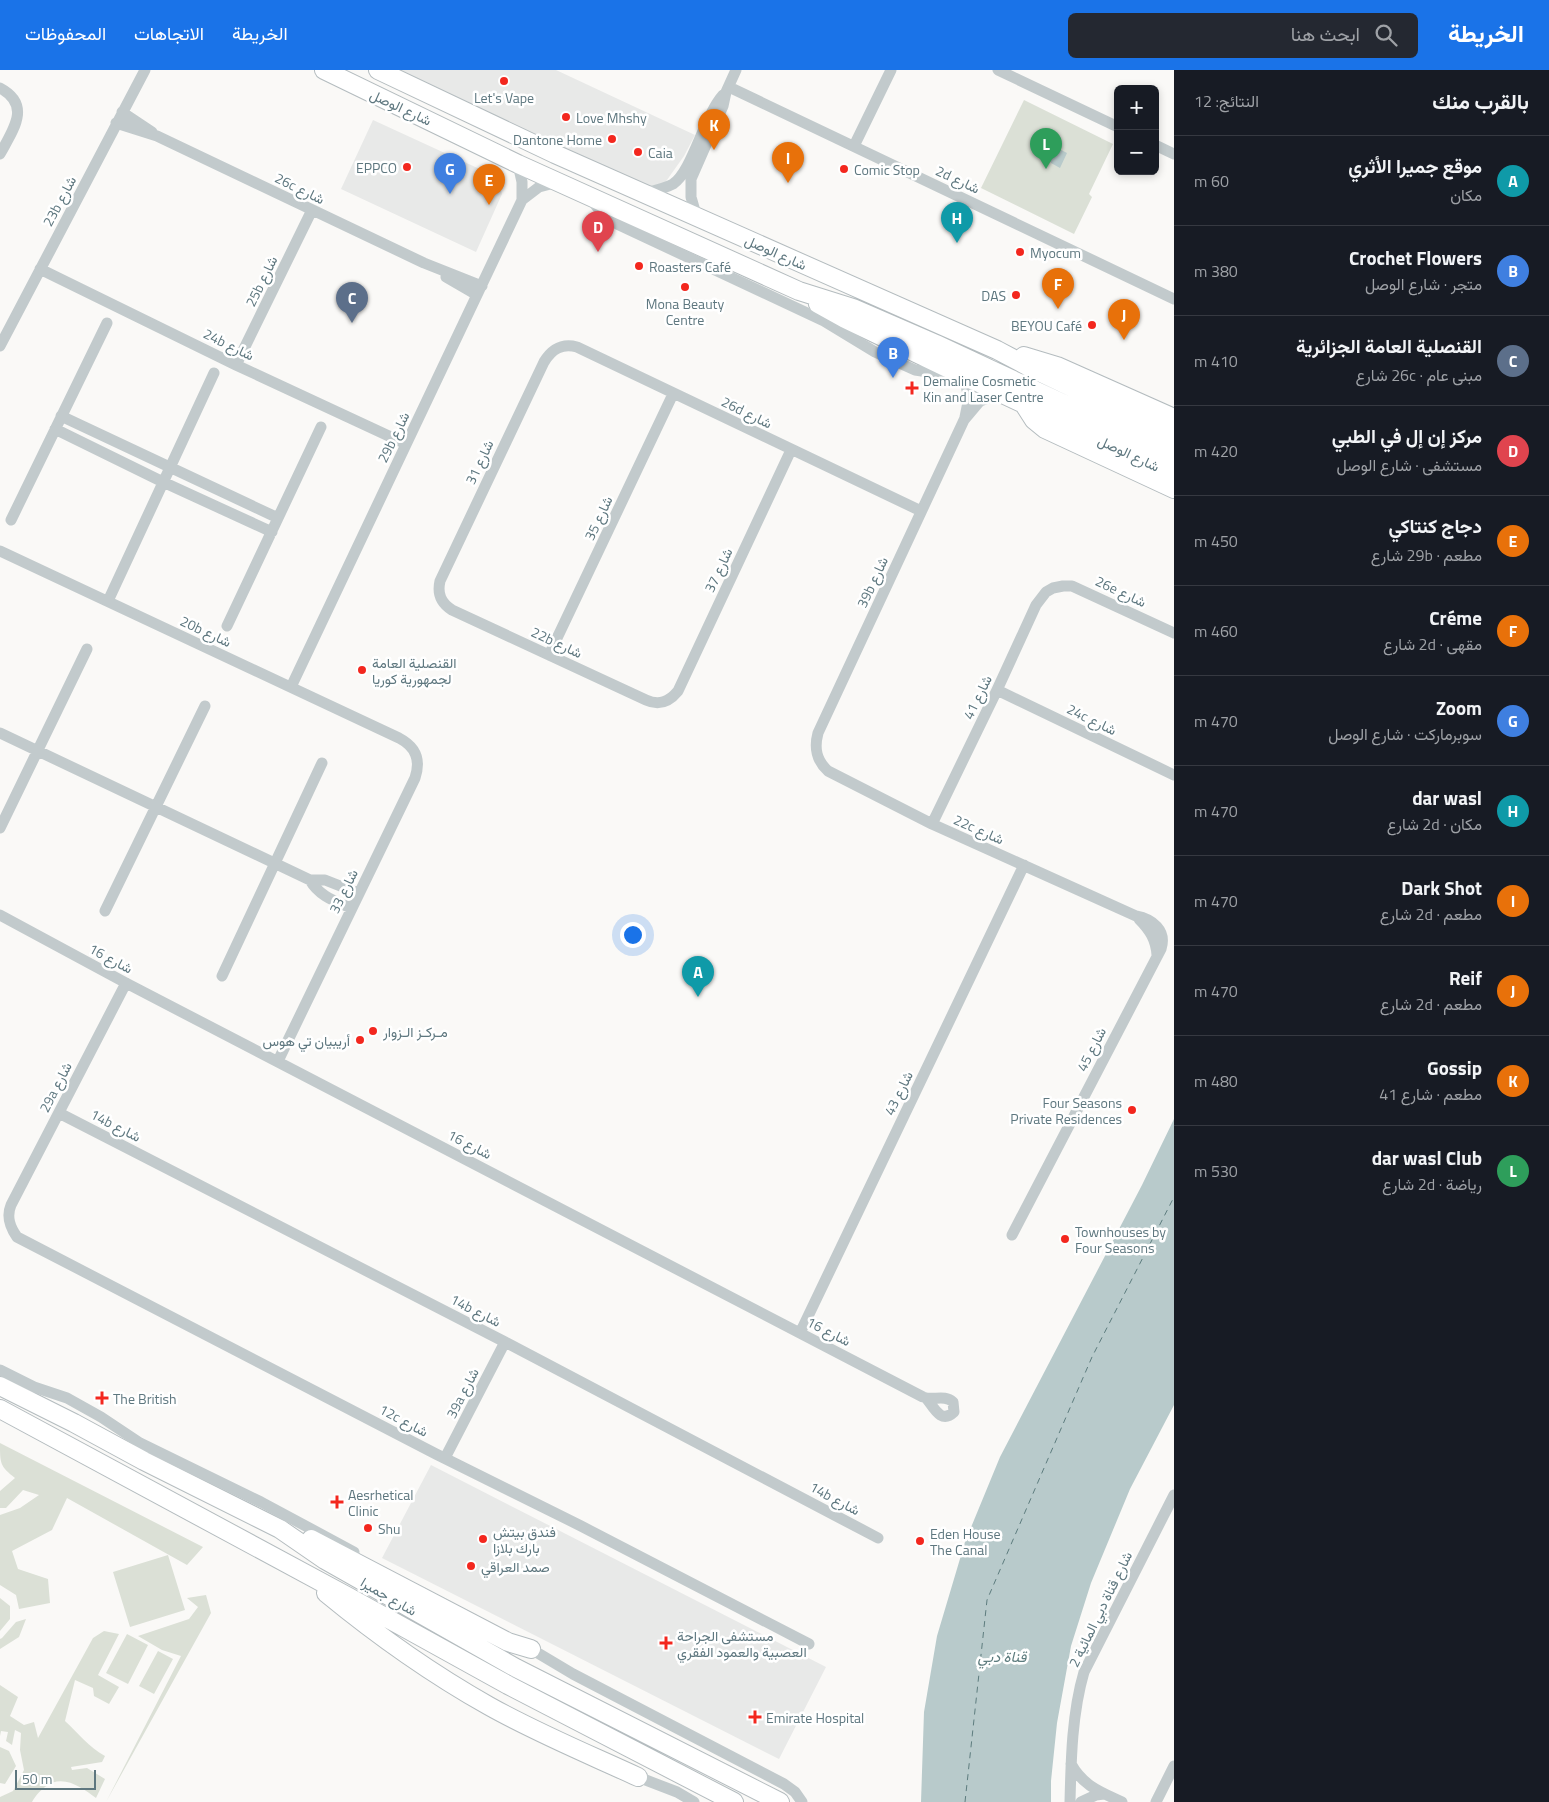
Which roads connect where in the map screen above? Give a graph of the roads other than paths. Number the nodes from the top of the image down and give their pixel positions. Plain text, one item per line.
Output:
1 (145, 70) edge
2 (324, 70) edge
3 (350, 70) edge
4 (736, 70) edge
5 (891, 70) edge
6 (998, 70) edge
7 (385, 72) edge
8 (0, 88) edge
9 (727, 90) junction
10 (122, 112) junction
11 (116, 124) junction
12 (1114, 125) edge
13 (157, 136) junction
14 (854, 146) junction
15 (1159, 147) edge
16 (0, 154) edge
17 (1174, 154) edge
18 (518, 164) junction
19 (559, 182) junction
20 (642, 193) junction
21 (587, 195) junction
22 (522, 200) junction
23 (312, 210) junction
24 (698, 218) junction
25 (40, 269) junction
26 (479, 290) junction
27 (799, 291) junction
28 (1174, 299) edge
29 (107, 323) dead end
30 (0, 346) edge
31 (559, 347) joint
32 (997, 350) junction
33 (236, 365) junction
34 (956, 372) junction
35 (214, 373) dead end
36 (1001, 393) junction
37 (673, 394) junction
38 (1023, 403) junction
39 (61, 416) junction
40 (1174, 418) edge
41 (964, 420) junction
42 (321, 427) dead end
43 (55, 429) junction
44 (1174, 436) edge
45 (406, 444) junction
46 (791, 450) junction
47 (1174, 455) edge
48 (169, 468) junction
49 (1174, 474) edge
50 (163, 482) junction
51 (1174, 489) edge
52 (920, 511) junction
53 (278, 518) junction
54 (11, 520) dead end
55 (272, 532) junction
56 (0, 550) edge
57 (1053, 588) joint
58 (440, 596) joint
59 (108, 601) junction
60 (227, 626) dead end
61 (1174, 632) edge
62 (87, 649) dead end
63 (549, 655) junction
64 (291, 687) junction
65 (997, 690) junction
66 (668, 700) joint
67 (205, 706) dead end
68 (0, 733) edge
69 (399, 738) joint
70 (37, 750) junction
71 (818, 758) joint
72 (322, 763) dead end
73 (1174, 775) edge
74 (155, 808) junction
75 (932, 824) junction
76 (0, 828) edge
77 (274, 864) junction
78 (1024, 865) junction
79 (310, 880) junction
80 (358, 893) junction
81 (351, 908) junction
82 (106, 911) dead end
83 (1, 917) edge
84 (1157, 957) joint
85 (222, 976) dead end
86 (126, 983) junction
87 (278, 1062) junction
88 (59, 1113) junction
89 (11, 1204) joint
90 (1012, 1235) dead end
91 (800, 1333) junction
92 (506, 1342) junction
93 (0, 1370) edge
94 (0, 1386) edge
95 (927, 1399) dead end
96 (4, 1415) edge
97 (445, 1458) junction
98 (1174, 1495) edge
99 (280, 1529) junction
100 (878, 1538) dead end
101 (297, 1569) junction
102 (809, 1644) dead end
103 (531, 1649) junction
104 (1071, 1764) junction
105 (1174, 1766) edge
106 (638, 1777) joint
107 (1104, 1794) junction
108 (694, 1802) edge
109 (734, 1802) edge
110 (780, 1802) edge
111 (802, 1802) edge
112 (1070, 1802) edge
113 (1081, 1802) edge
114 (1122, 1802) edge
115 (1156, 1802) edge

1 - 10 street, 23b شارع
2 - 18 main road, شارع الوصل
3 - 7 main road
4 - 9 street
5 - 14 street
6 - 12 street
7 - 20 main road, شارع الوصل
8 - 16 street
9 - 14 street, 2d شارع
9 - 20 street
9 - 24 street
10 - 11 street, 23b شارع
10 - 13 street, 26c شارع
11 - 13 street, 26c شارع
11 - 25 street, 23b شارع
13 - 23 street, 26c شارع
14 - 28 street, 2d شارع
15 - 17 street
18 - 19 main road, شارع الوصل
18 - 22 street, 29b شارع
19 - 21 main road, شارع الوصل
19 - 22 street
20 - 24 main road, شارع الوصل
21 - 27 main road, شارع الوصل
21 - 34 street, شارع الوصل
22 - 26 street, 29b شارع
23 - 26 street, 26c شارع
23 - 33 street, 25b شارع
24 - 32 main road, شارع الوصل
25 - 30 street, 23b شارع
25 - 33 street, 24b شارع
26 - 45 street, 29b شارع
27 - 34 main road, شارع الوصل
27 - 47 main road, شارع الوصل
29 - 39 street
31 - 37 street, 26d شارع
31 - 58 street, شارع 31
32 - 40 main road
32 - 44 main road, شارع الوصل
33 - 45 street, 24b شارع
34 - 36 main road, شارع الوصل
34 - 41 street, 39b شارع
35 - 48 street
36 - 38 main road, شارع الوصل
36 - 41 street, 39b شارع
37 - 46 street, 26d شارع
37 - 63 street, شارع 35
38 - 49 main road, شارع الوصل
38 - 51 main road
39 - 43 street
39 - 48 street
41 - 52 street, 39b شارع
42 - 53 street
43 - 50 street
43 - 54 street
45 - 64 street, 29b شارع
46 - 52 street, 26d شارع
46 - 66 street, شارع 37
48 - 50 street
48 - 53 street
50 - 55 street
50 - 59 street
52 - 71 street, 39b شارع
53 - 55 street
55 - 60 street
56 - 59 street, 20b شارع
57 - 61 street, 26e شارع
57 - 65 street, شارع 41
58 - 63 street, 22b شارع
59 - 64 street, 20b شارع
62 - 70 street
63 - 66 street, 22b شارع
64 - 69 street, 20b شارع
65 - 73 street, 24c شارع
65 - 75 street, شارع 41
67 - 74 street
68 - 70 street
69 - 80 street, شارع 33
70 - 74 street
70 - 76 street
71 - 75 street, 22c شارع
72 - 77 street
74 - 77 street
74 - 82 street
75 - 78 street, 22c شارع
77 - 79 street
77 - 85 street
78 - 84 street, 22c شارع
78 - 91 street, شارع 43
79 - 80 street
79 - 81 street
80 - 81 street, شارع 33
81 - 87 street, شارع 33
83 - 86 street, شارع 16
84 - 90 street, شارع 45
86 - 87 street, شارع 16
86 - 88 street, 29a شارع
87 - 91 street, شارع 16
88 - 89 street, 29a شارع
88 - 92 street, 14b شارع
89 - 97 street, 12c شارع
91 - 95 street, شارع 16
92 - 97 street, 39a شارع
92 - 100 street, 14b شارع
93 - 103 street
94 - 99 main road, شارع جميرا
96 - 101 main road, شارع جميرا
97 - 102 street, 12c شارع
98 - 104 street, شارع قناة دبي المائية 2
99 - 103 main road
99 - 110 main road, شارع جميرا
101 - 106 main road
101 - 109 main road, شارع جميرا
103 - 111 street
104 - 107 street
104 - 112 street, شارع قناة دبي المائية 2
105 - 115 street
106 - 108 street
107 - 113 street
107 - 114 street

